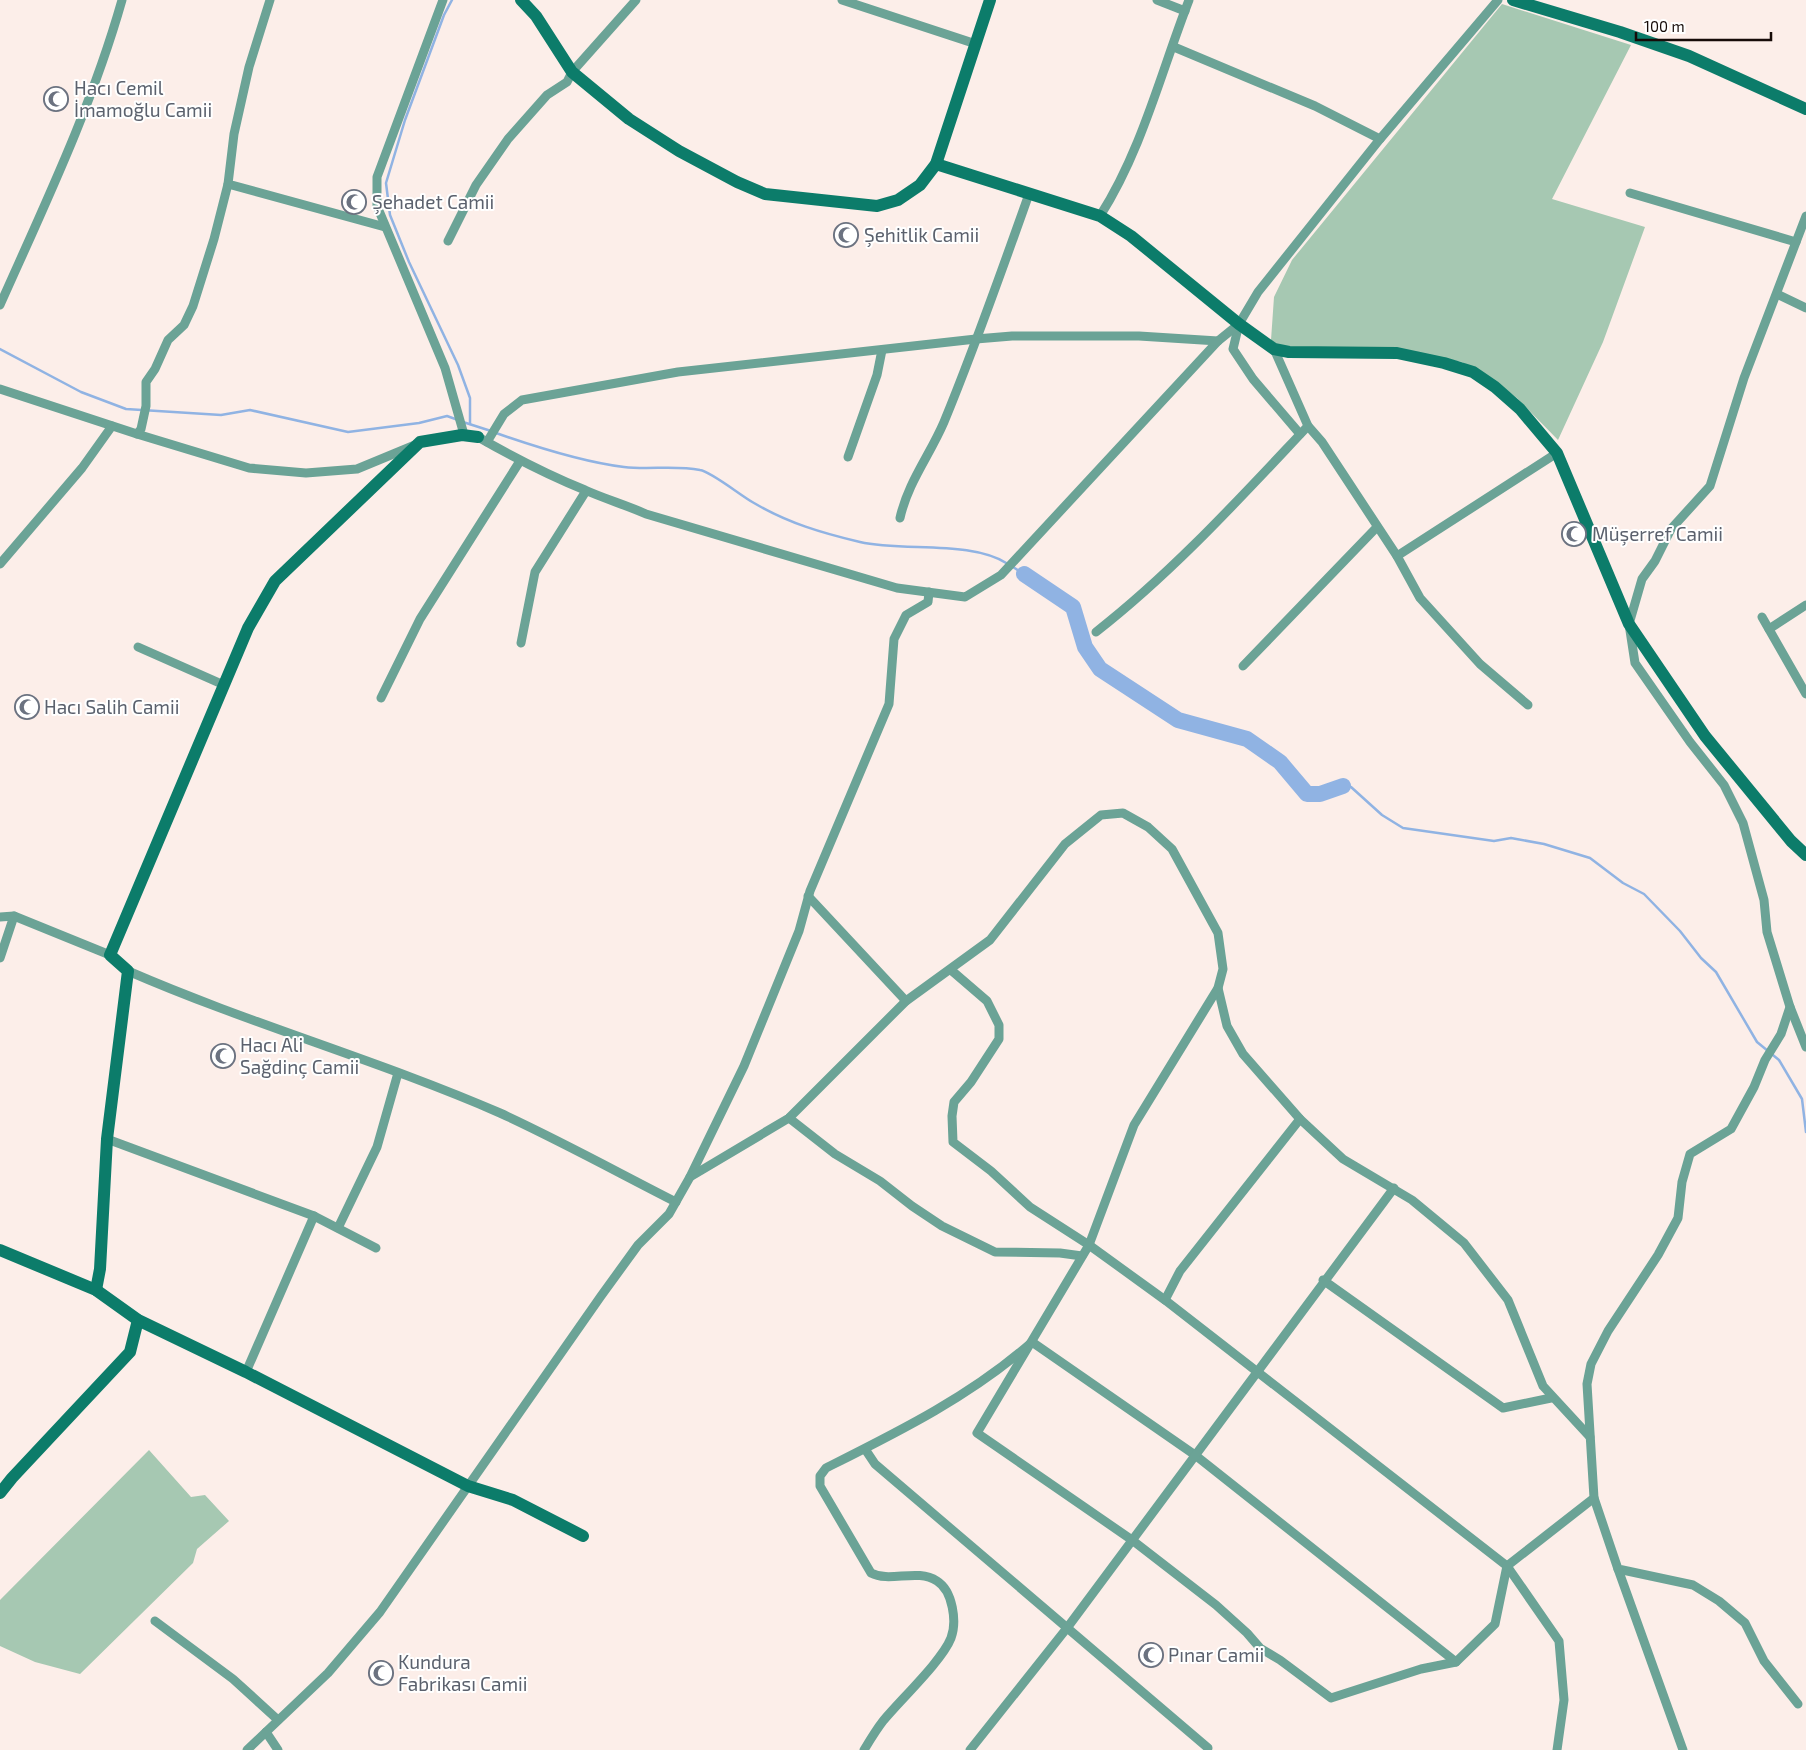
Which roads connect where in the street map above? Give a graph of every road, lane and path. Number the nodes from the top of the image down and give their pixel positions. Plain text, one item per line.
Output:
1 (122, 0) edge
2 (270, 0) edge
3 (443, 0) edge
4 (521, 0) edge
5 (636, 0) edge
6 (842, 0) edge
7 (990, 0) edge
8 (1157, 0) edge
9 (1189, 0) edge
10 (1498, 0) edge
11 (1513, 0) edge
12 (1185, 11) junction
13 (976, 44) junction
14 (1174, 47) junction
15 (572, 72) junction
16 (1806, 109) edge
17 (1380, 139) junction
18 (936, 164) junction
19 (228, 184) junction
20 (1630, 193) dead end
21 (1029, 194) junction
22 (1100, 216) junction
23 (1806, 216) edge
24 (384, 228) junction
25 (448, 241) dead end
26 (1796, 242) junction
27 (1777, 294) junction
28 (0, 304) edge
29 (1806, 308) edge
30 (1239, 324) junction
31 (976, 339) junction
32 (1218, 341) junction
33 (882, 350) junction
34 (1274, 350) junction
35 (0, 389) edge
36 (112, 426) junction
37 (1308, 426) junction
38 (463, 433) junction
39 (137, 434) junction
40 (1300, 434) junction
41 (486, 438) junction
42 (420, 442) junction
43 (1557, 453) junction
44 (848, 457) dead end
45 (520, 461) junction
46 (586, 491) junction
47 (900, 518) dead end
48 (1376, 527) junction
49 (1397, 556) junction
50 (0, 564) edge
51 (929, 592) junction
52 (1806, 606) edge
53 (1762, 617) dead end
54 (1629, 624) junction
55 (1769, 629) junction
56 (1096, 632) dead end
57 (521, 643) dead end
58 (138, 646) dead end
59 (1243, 666) dead end
60 (224, 685) junction
61 (1806, 694) edge
62 (382, 698) dead end
63 (1528, 705) dead end
64 (1806, 855) edge
65 (808, 896) junction
66 (14, 916) junction
67 (0, 917) edge
68 (110, 956) junction
69 (0, 958) edge
70 (951, 970) junction
71 (128, 971) junction
72 (1218, 988) junction
73 (906, 1001) junction
74 (1790, 1007) junction
75 (1806, 1047) edge
76 (398, 1073) junction
77 (789, 1118) junction
78 (1300, 1119) junction
79 (106, 1139) junction
80 (690, 1177) junction
81 (1394, 1188) junction
82 (676, 1202) junction
83 (314, 1216) junction
84 (338, 1228) junction
85 (1089, 1245) junction
86 (376, 1248) dead end
87 (0, 1250) edge
88 (1082, 1256) junction
89 (1323, 1280) junction
90 (96, 1290) junction
91 (1165, 1300) junction
92 (138, 1320) junction
93 (1032, 1342) junction
94 (1258, 1371) junction
95 (246, 1372) junction
96 (1551, 1398) junction
97 (1590, 1437) junction
98 (865, 1449) junction
99 (1195, 1455) junction
100 (468, 1486) junction
101 (0, 1493) edge
102 (1594, 1498) junction
103 (583, 1536) dead end
104 (1132, 1540) junction
105 (1507, 1566) junction
106 (1618, 1569) junction
107 (155, 1621) dead end
108 (1067, 1628) junction
109 (1456, 1662) junction
110 (1798, 1704) dead end
111 (278, 1720) junction
112 (266, 1732) junction
113 (1208, 1748) dead end
114 (248, 1750) edge
115 (278, 1750) edge
116 (864, 1750) edge
117 (970, 1750) edge
118 (1557, 1750) edge
119 (1683, 1750) edge

1 - 28 street
2 - 19 street
3 - 24 street
4 - 15 street
5 - 15 street
6 - 13 street
7 - 13 street
8 - 12 street
9 - 12 street
10 - 17 street
11 - 16 street
12 - 14 street
13 - 18 street
14 - 17 street
14 - 22 street
15 - 18 street
15 - 25 street
17 - 30 street
18 - 21 street
19 - 24 street
19 - 39 street
20 - 26 street
21 - 22 street
21 - 31 street
22 - 30 street
23 - 26 street
24 - 38 street
26 - 27 street
27 - 29 street
27 - 54 street
30 - 32 street
30 - 34 street
30 - 40 street
31 - 32 street
31 - 33 street
31 - 47 street
32 - 51 street
33 - 41 street
33 - 44 street
34 - 37 street
34 - 43 street
35 - 36 street
36 - 39 street
36 - 50 street
37 - 40 street
37 - 48 street
38 - 41 street
38 - 42 street
39 - 42 street
40 - 56 street
41 - 45 street
42 - 60 street
43 - 49 street
43 - 54 street
45 - 46 street
45 - 62 street
46 - 51 street
46 - 57 street
48 - 49 street
48 - 59 street
49 - 63 street
51 - 65 street
52 - 55 street
53 - 55 street
54 - 64 street
54 - 74 street
55 - 61 street
58 - 60 street
60 - 68 street
65 - 73 street
65 - 80 street
66 - 67 street
66 - 68 street
66 - 69 street
68 - 71 street
70 - 72 street
70 - 73 street
70 - 85 street
71 - 76 street
71 - 79 street
72 - 78 street
72 - 85 street
73 - 77 street
74 - 75 street
74 - 97 street
76 - 82 street
76 - 84 street
77 - 80 street
77 - 88 street
78 - 81 street
78 - 91 street
79 - 83 street
79 - 90 street
80 - 82 street
81 - 89 street
81 - 96 street
82 - 100 street
83 - 84 street
83 - 95 street
84 - 86 street
85 - 88 street
85 - 91 street
87 - 90 street
88 - 93 street
89 - 94 street
89 - 96 street
90 - 92 street
91 - 94 street
92 - 95 street
92 - 101 street
93 - 98 street
93 - 99 street
93 - 104 street
94 - 99 street
94 - 105 street
95 - 100 street
96 - 97 street
97 - 102 street
98 - 108 street
98 - 116 street
99 - 104 street
99 - 109 street
100 - 103 street
100 - 111 street
102 - 105 street
102 - 106 street
104 - 108 street
104 - 109 street
105 - 109 street
105 - 118 street
106 - 110 street
106 - 119 street
107 - 111 street
108 - 113 street
108 - 117 street
111 - 112 street
112 - 114 street
112 - 115 street

